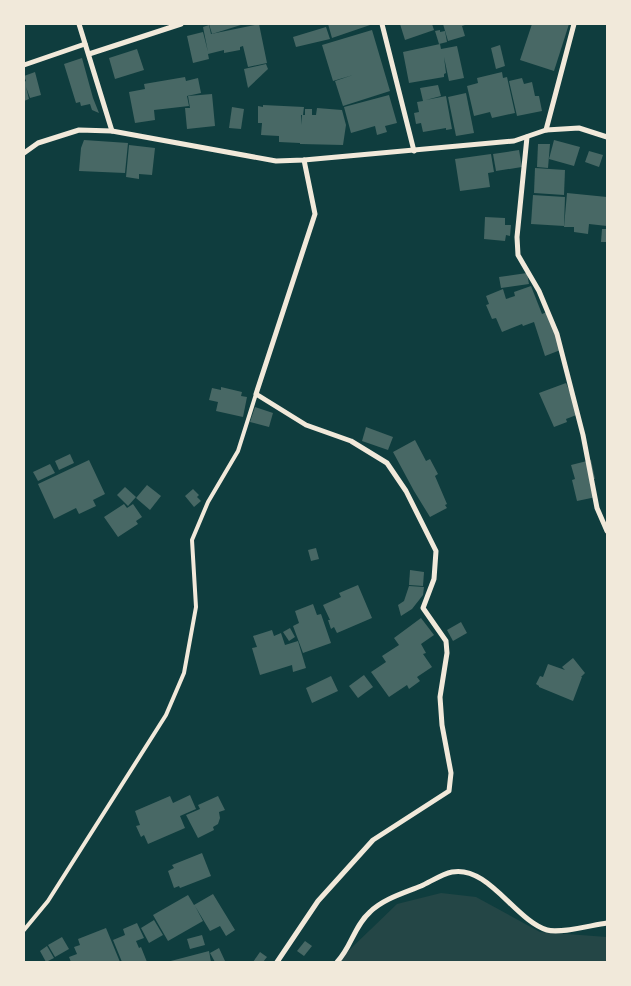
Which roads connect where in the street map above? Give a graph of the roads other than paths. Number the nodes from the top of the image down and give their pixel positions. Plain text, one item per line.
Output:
1 (79, 24) edge
2 (181, 24) edge
3 (382, 24) edge
4 (574, 24) edge
5 (85, 44) junction
6 (89, 54) junction
7 (24, 65) edge
8 (546, 130) junction
9 (112, 131) junction
10 (527, 137) junction
11 (607, 137) edge
12 (414, 151) junction
13 (24, 153) edge
14 (304, 160) junction
15 (256, 394) junction
16 (607, 530) edge
17 (607, 923) edge
18 (24, 930) edge
19 (277, 962) edge
20 (337, 962) edge

1 - 5 street
2 - 6 street
3 - 12 street
4 - 8 street
5 - 6 street
5 - 7 street
6 - 9 street
8 - 10 street
8 - 11 street
9 - 13 street
9 - 14 street
10 - 12 street
10 - 16 street
12 - 14 street
14 - 15 street
15 - 18 lane
15 - 19 street
17 - 20 street

